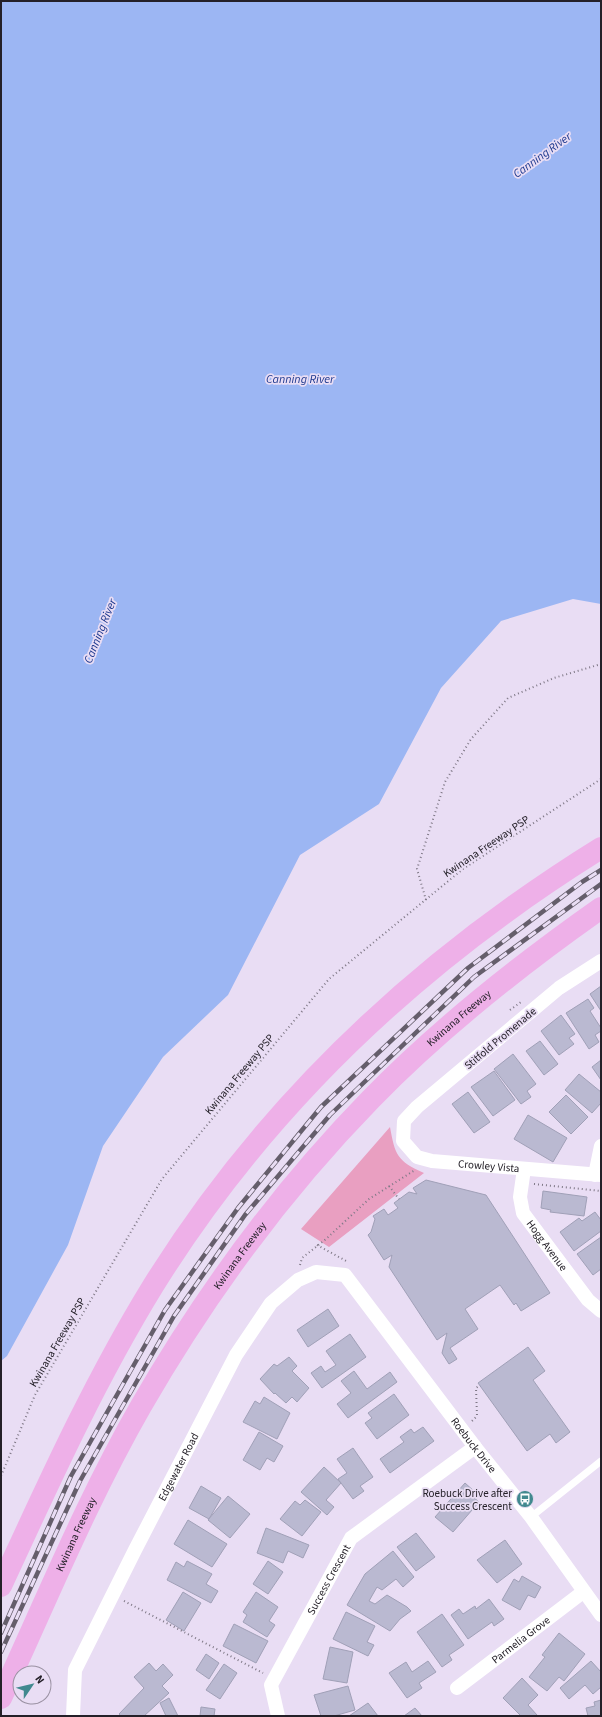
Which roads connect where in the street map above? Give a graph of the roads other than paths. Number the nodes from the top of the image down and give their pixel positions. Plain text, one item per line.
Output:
1 (601, 848) edge
2 (601, 908) edge
3 (601, 961) edge
4 (404, 1121) joint
5 (601, 1146) edge
6 (524, 1169) junction
7 (598, 1175) edge
8 (345, 1275) joint
9 (601, 1311) edge
10 (475, 1447) junction
11 (601, 1461) edge
12 (531, 1517) junction
13 (1, 1586) edge
14 (583, 1592) junction
15 (601, 1616) edge
16 (458, 1688) dead end
17 (1, 1698) edge
18 (73, 1716) edge
19 (278, 1716) edge

1 - 13 highway
2 - 17 highway, Kwinana Freeway
3 - 4 street, Stitfold Promenade
4 - 6 street, Crowley Vista
5 - 7 street
6 - 7 street, Crowley Vista
6 - 9 street, Hogg Avenue
8 - 10 street, Roebuck Drive
8 - 18 street, Edgewater Road
10 - 12 street, Roebuck Drive
10 - 19 street, Success Crescent
11 - 12 lane
12 - 14 street, Roebuck Drive
14 - 15 street, Roebuck Drive
14 - 16 street, Parmelia Grove

